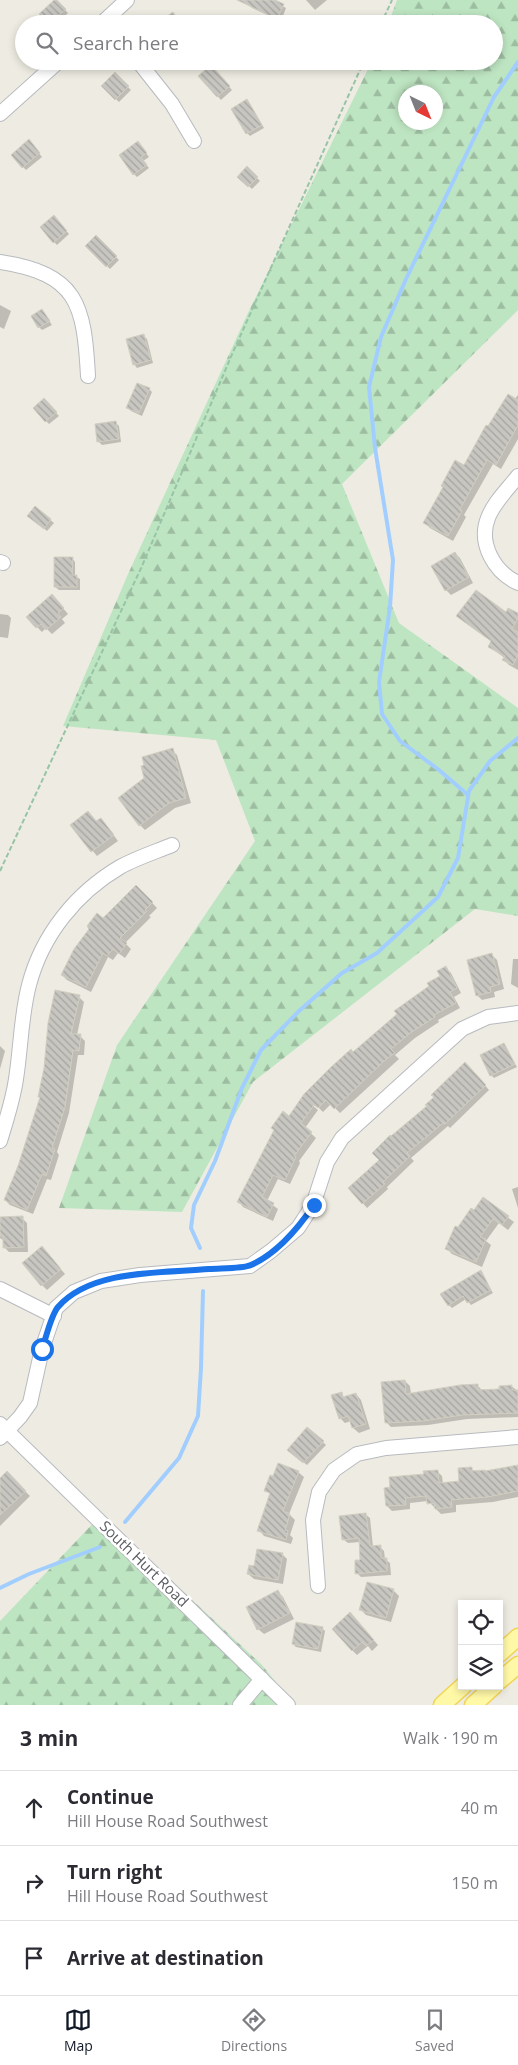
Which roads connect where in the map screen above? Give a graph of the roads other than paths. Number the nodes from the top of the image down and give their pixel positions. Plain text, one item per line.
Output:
1 (127, 0) edge
2 (111, 15) edge
3 (49, 70) edge
4 (145, 70) edge
5 (0, 114) edge
6 (194, 141) dead end
7 (0, 262) edge
8 (88, 376) dead end
9 (518, 476) edge
10 (518, 583) edge
11 (172, 845) dead end
12 (518, 1014) edge
13 (0, 1141) edge
14 (0, 1289) edge
15 (54, 1316) junction
16 (2, 1431) edge
17 (518, 1438) edge
18 (318, 1586) dead end
19 (518, 1637) edge
20 (503, 1650) edge
21 (518, 1665) edge
22 (503, 1678) edge
23 (262, 1679) junction
24 (459, 1690) edge
25 (489, 1690) edge
26 (240, 1705) edge
27 (288, 1705) edge
28 (442, 1705) edge
29 (472, 1705) edge

1 - 2 street
3 - 5 street
4 - 6 street
7 - 8 street
9 - 10 street
11 - 13 street
12 - 15 street
14 - 15 street
15 - 16 street
16 - 23 street, South Hurt Road
17 - 18 street
19 - 20 main road
21 - 22 main road
23 - 26 street
23 - 27 street, South Hurt Road
24 - 28 main road
25 - 29 main road

